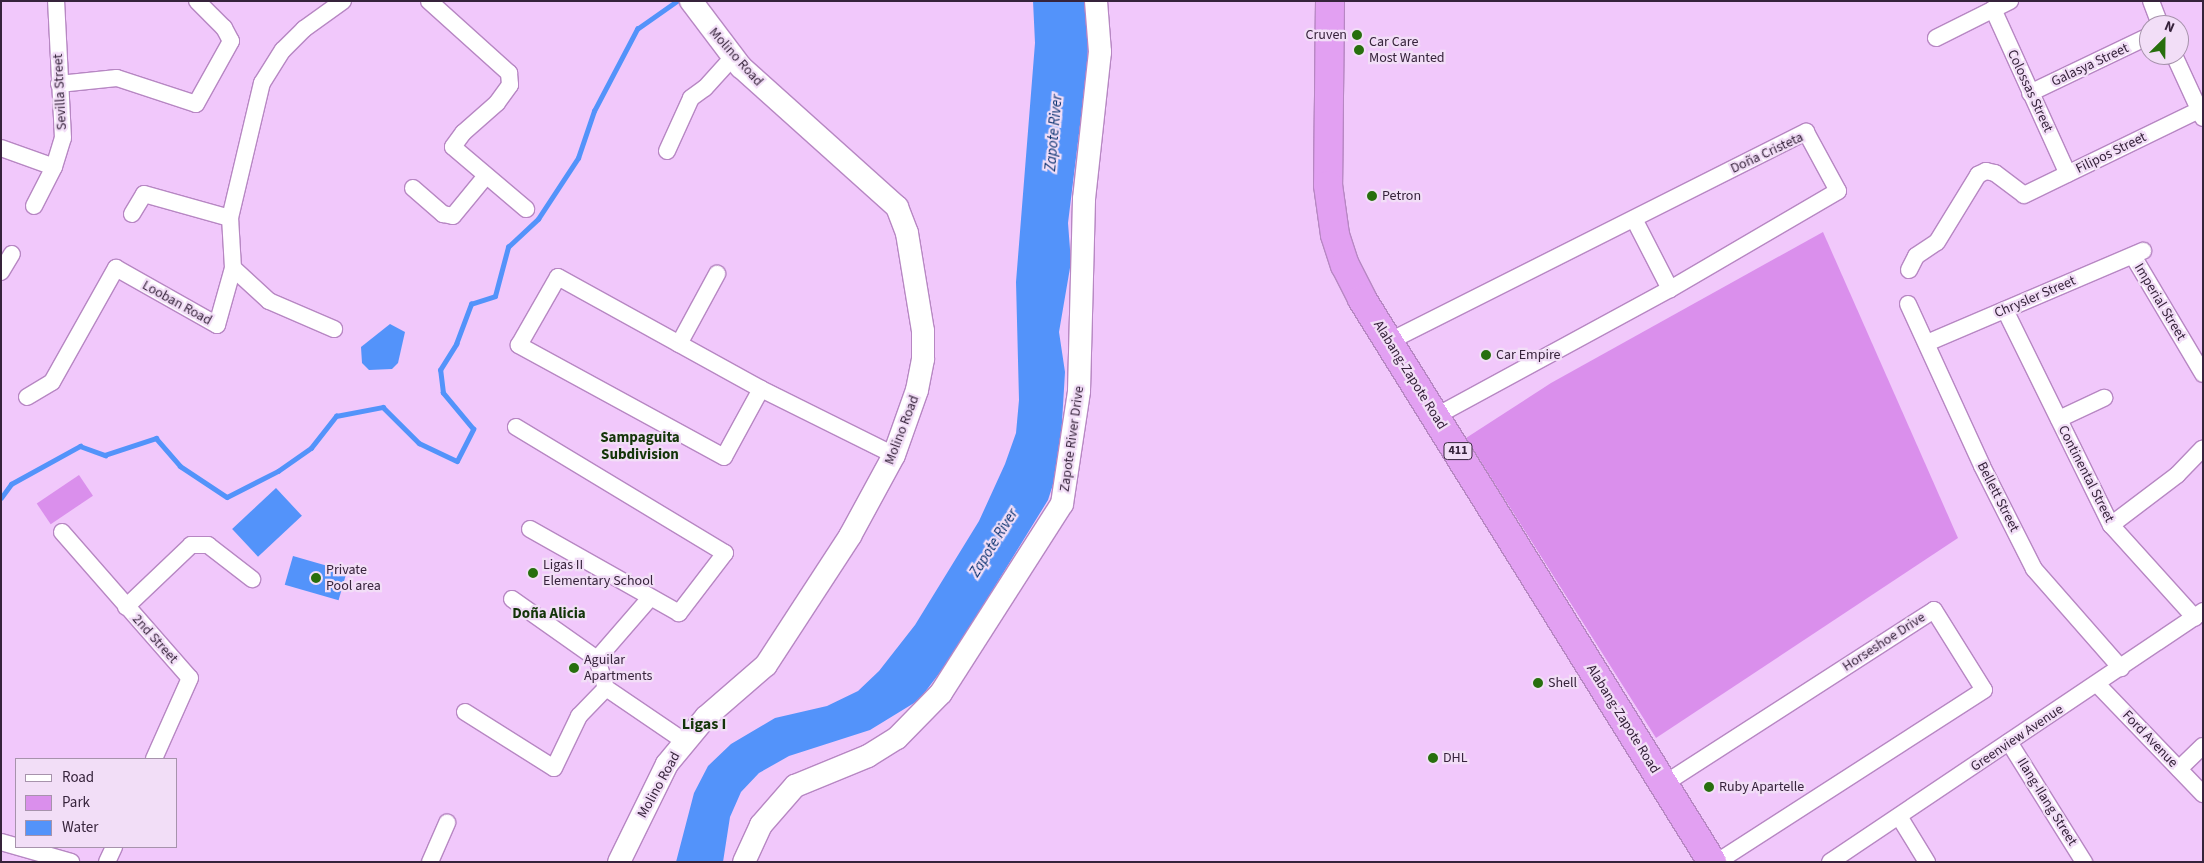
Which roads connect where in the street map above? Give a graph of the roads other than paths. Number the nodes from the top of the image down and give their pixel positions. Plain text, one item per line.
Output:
1 (56, 1) edge
2 (197, 1) edge
3 (343, 1) edge
4 (429, 1) edge
5 (1096, 1) edge
6 (1330, 1) edge
7 (2010, 1) edge
8 (2151, 1) edge
9 (693, 6) edge
10 (1993, 9) junction
11 (2156, 15) edge
12 (1936, 38) dead end
13 (2139, 41) edge
14 (733, 57) junction
15 (2179, 65) edge
16 (59, 84) junction
17 (2030, 93) junction
18 (2201, 114) edge
19 (1, 148) edge
20 (667, 151) dead end
21 (54, 167) junction
22 (2068, 174) junction
23 (485, 177) junction
24 (413, 188) dead end
25 (34, 206) dead end
26 (526, 209) dead end
27 (132, 214) dead end
28 (230, 218) junction
29 (1634, 219) junction
30 (12, 254) dead end
31 (2138, 254) joint
32 (233, 268) junction
33 (1909, 270) dead end
34 (1, 272) edge
35 (717, 274) dead end
36 (1670, 289) junction
37 (1908, 304) dead end
38 (2006, 310) junction
39 (334, 329) dead end
40 (1390, 341) junction
41 (1927, 343) junction
42 (679, 344) junction
43 (2203, 374) edge
44 (761, 389) junction
45 (27, 397) dead end
46 (2104, 398) dead end
47 (1436, 416) junction
48 (2059, 419) junction
49 (516, 427) dead end
50 (2203, 448) edge
51 (894, 455) junction
52 (2111, 525) junction
53 (530, 529) dead end
54 (62, 532) dead end
55 (252, 580) dead end
56 (650, 598) junction
57 (512, 599) dead end
58 (126, 607) junction
59 (2199, 615) edge
60 (597, 659) junction
61 (2121, 668) junction
62 (2097, 684) junction
63 (606, 688) junction
64 (465, 712) dead end
65 (684, 741) junction
66 (2009, 742) junction
67 (2203, 746) edge
68 (154, 758) edge
69 (2179, 769) junction
70 (1664, 784) junction
71 (2203, 794) edge
72 (1900, 818) junction
73 (447, 823) dead end
74 (1, 842) edge
75 (15, 846) edge
76 (22, 848) edge
77 (114, 848) edge
78 (71, 862) edge
79 (107, 862) edge
80 (430, 862) edge
81 (619, 862) edge
82 (744, 862) edge
83 (1712, 862) edge
84 (1717, 862) edge
85 (1830, 862) edge
86 (1927, 862) edge
87 (2084, 862) edge

1 - 16 street, Sevilla Street
2 - 16 street
3 - 28 street, Looban Road
4 - 23 street
5 - 82 main road, Zapote River Drive
6 - 40 highway, Alabang-Zapote Road / 411
7 - 10 street
8 - 11 street
9 - 14 main road, Molino Road
10 - 12 street
10 - 17 street, Colossas Street
13 - 17 street, Galasya Street
14 - 20 street
14 - 51 main road, Molino Road
15 - 18 street
16 - 21 street, Sevilla Street
17 - 22 street, Colossas Street
18 - 22 street, Filipos Street
19 - 21 street
21 - 25 street, Sevilla Street
22 - 33 street, Filipos Street
23 - 24 street
23 - 26 street
27 - 28 street
28 - 32 street, Looban Road
29 - 36 street
29 - 36 street, Doña Cristeta
29 - 40 street, Doña Cristeta
30 - 34 street
31 - 38 street, Chrysler Street
31 - 43 street, Imperial Street
32 - 39 street
32 - 45 street, Looban Road
35 - 42 street
36 - 47 street, Doña Cristeta
37 - 41 street, Bellett Street
38 - 41 street, Chrysler Street
38 - 48 street, Continental Street
40 - 47 highway, Alabang-Zapote Road / 411
41 - 61 street, Bellett Street
42 - 44 street
42 - 44 street
44 - 51 street
46 - 48 street
47 - 70 highway, Alabang-Zapote Road / 411
48 - 52 street, Continental Street
49 - 56 street
50 - 52 street
51 - 65 main road, Molino Road
52 - 59 street, Continental Street
53 - 56 street
54 - 58 street, 2nd Street
55 - 58 street
56 - 60 street
57 - 60 street
58 - 68 street, 2nd Street
59 - 61 street, Greenview Avenue
60 - 63 street
61 - 62 street, Greenview Avenue
62 - 66 street, Greenview Avenue
62 - 69 street, Ford Avenue
63 - 64 street
63 - 65 street
65 - 81 main road, Molino Road
66 - 72 street, Greenview Avenue
66 - 87 street, Ilang-Ilang Street
67 - 69 street
69 - 71 street, Ford Avenue
70 - 83 highway, Alabang-Zapote Road / 411
70 - 84 street, Horseshoe Drive
72 - 85 street, Greenview Avenue
72 - 86 street
73 - 80 street
74 - 75 street
76 - 78 street
77 - 79 street

